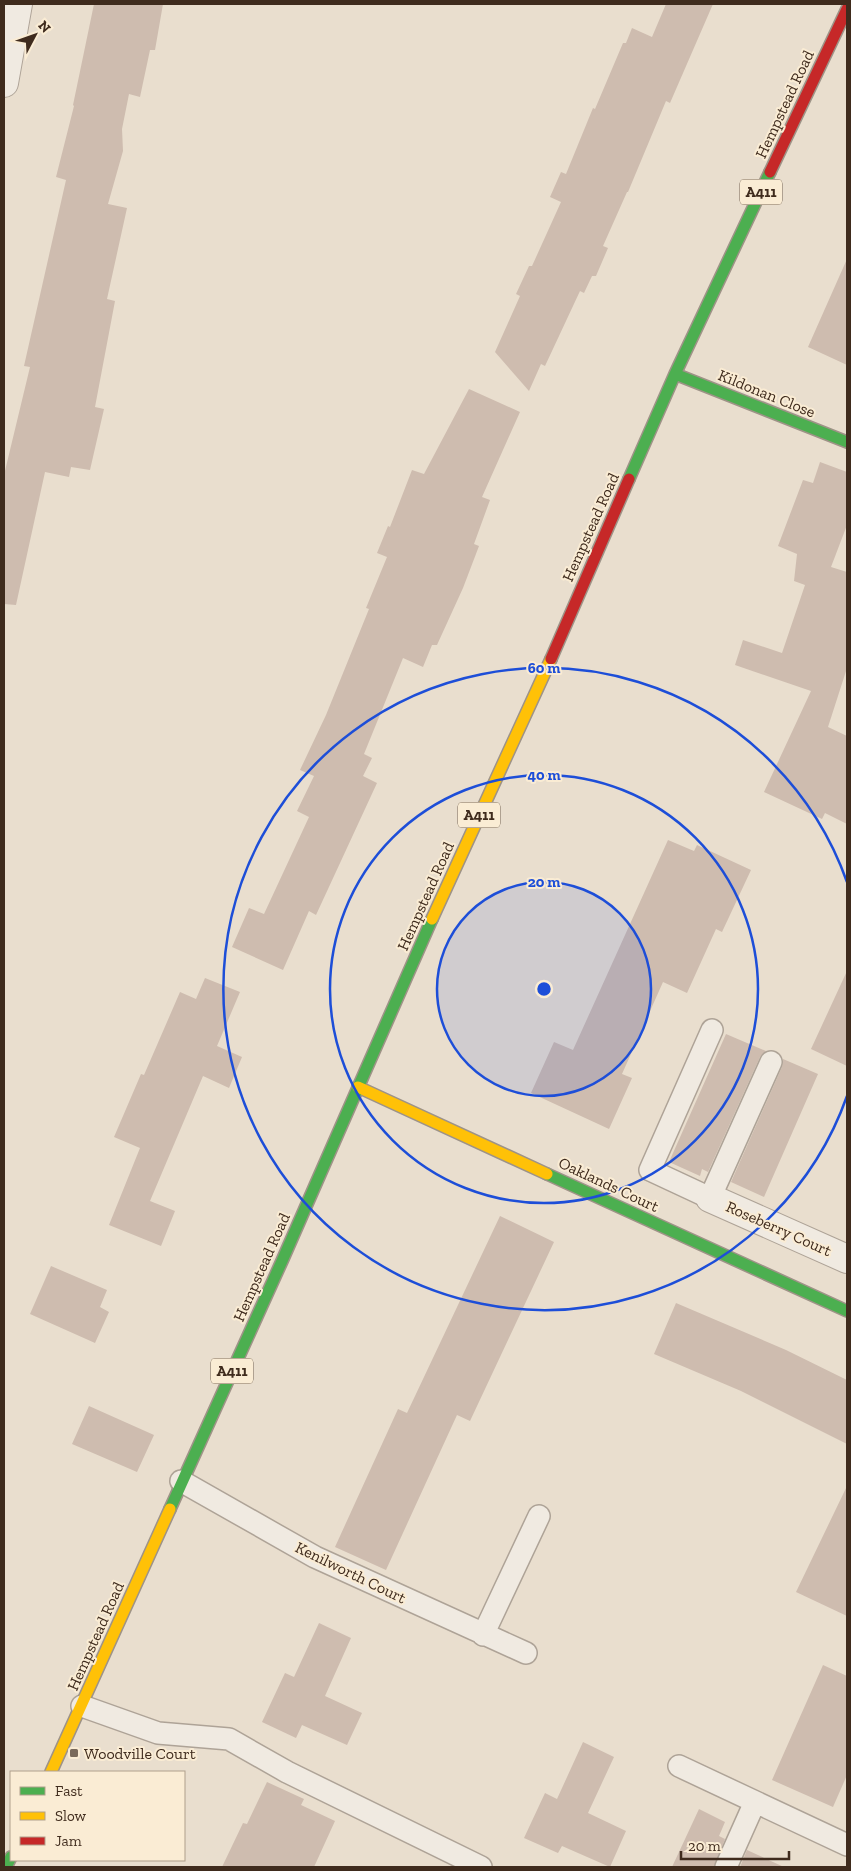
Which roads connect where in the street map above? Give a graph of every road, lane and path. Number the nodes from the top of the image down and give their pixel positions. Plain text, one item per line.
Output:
1 (18, 4) edge
2 (847, 9) edge
3 (4, 83) edge
4 (674, 374) junction
5 (847, 442) edge
6 (712, 1030) dead end
7 (771, 1062) dead end
8 (358, 1087) junction
9 (710, 1198) junction
10 (847, 1259) edge
11 (847, 1311) edge
12 (181, 1481) junction
13 (539, 1516) dead end
14 (483, 1635) junction
15 (526, 1653) dead end
16 (82, 1706) junction
17 (679, 1766) dead end
18 (51, 1771) edge
19 (755, 1802) junction
20 (847, 1845) edge
21 (481, 1867) edge
22 (726, 1867) edge

1 - 3 street
2 - 4 main road, Hempstead Road / A411
4 - 5 main road, Kildonan Close
4 - 8 main road, Hempstead Road / A411
6 - 9 lane
7 - 9 lane
8 - 11 main road, Oaklands Court
8 - 12 main road, Hempstead Road / A411
9 - 10 street, Roseberry Court
12 - 14 lane, Kenilworth Court
12 - 16 main road, Hempstead Road / A411
13 - 14 lane
14 - 15 lane, Kenilworth Court
16 - 18 main road, Hempstead Road / A411
16 - 21 lane
17 - 19 lane
19 - 20 lane
19 - 22 lane

